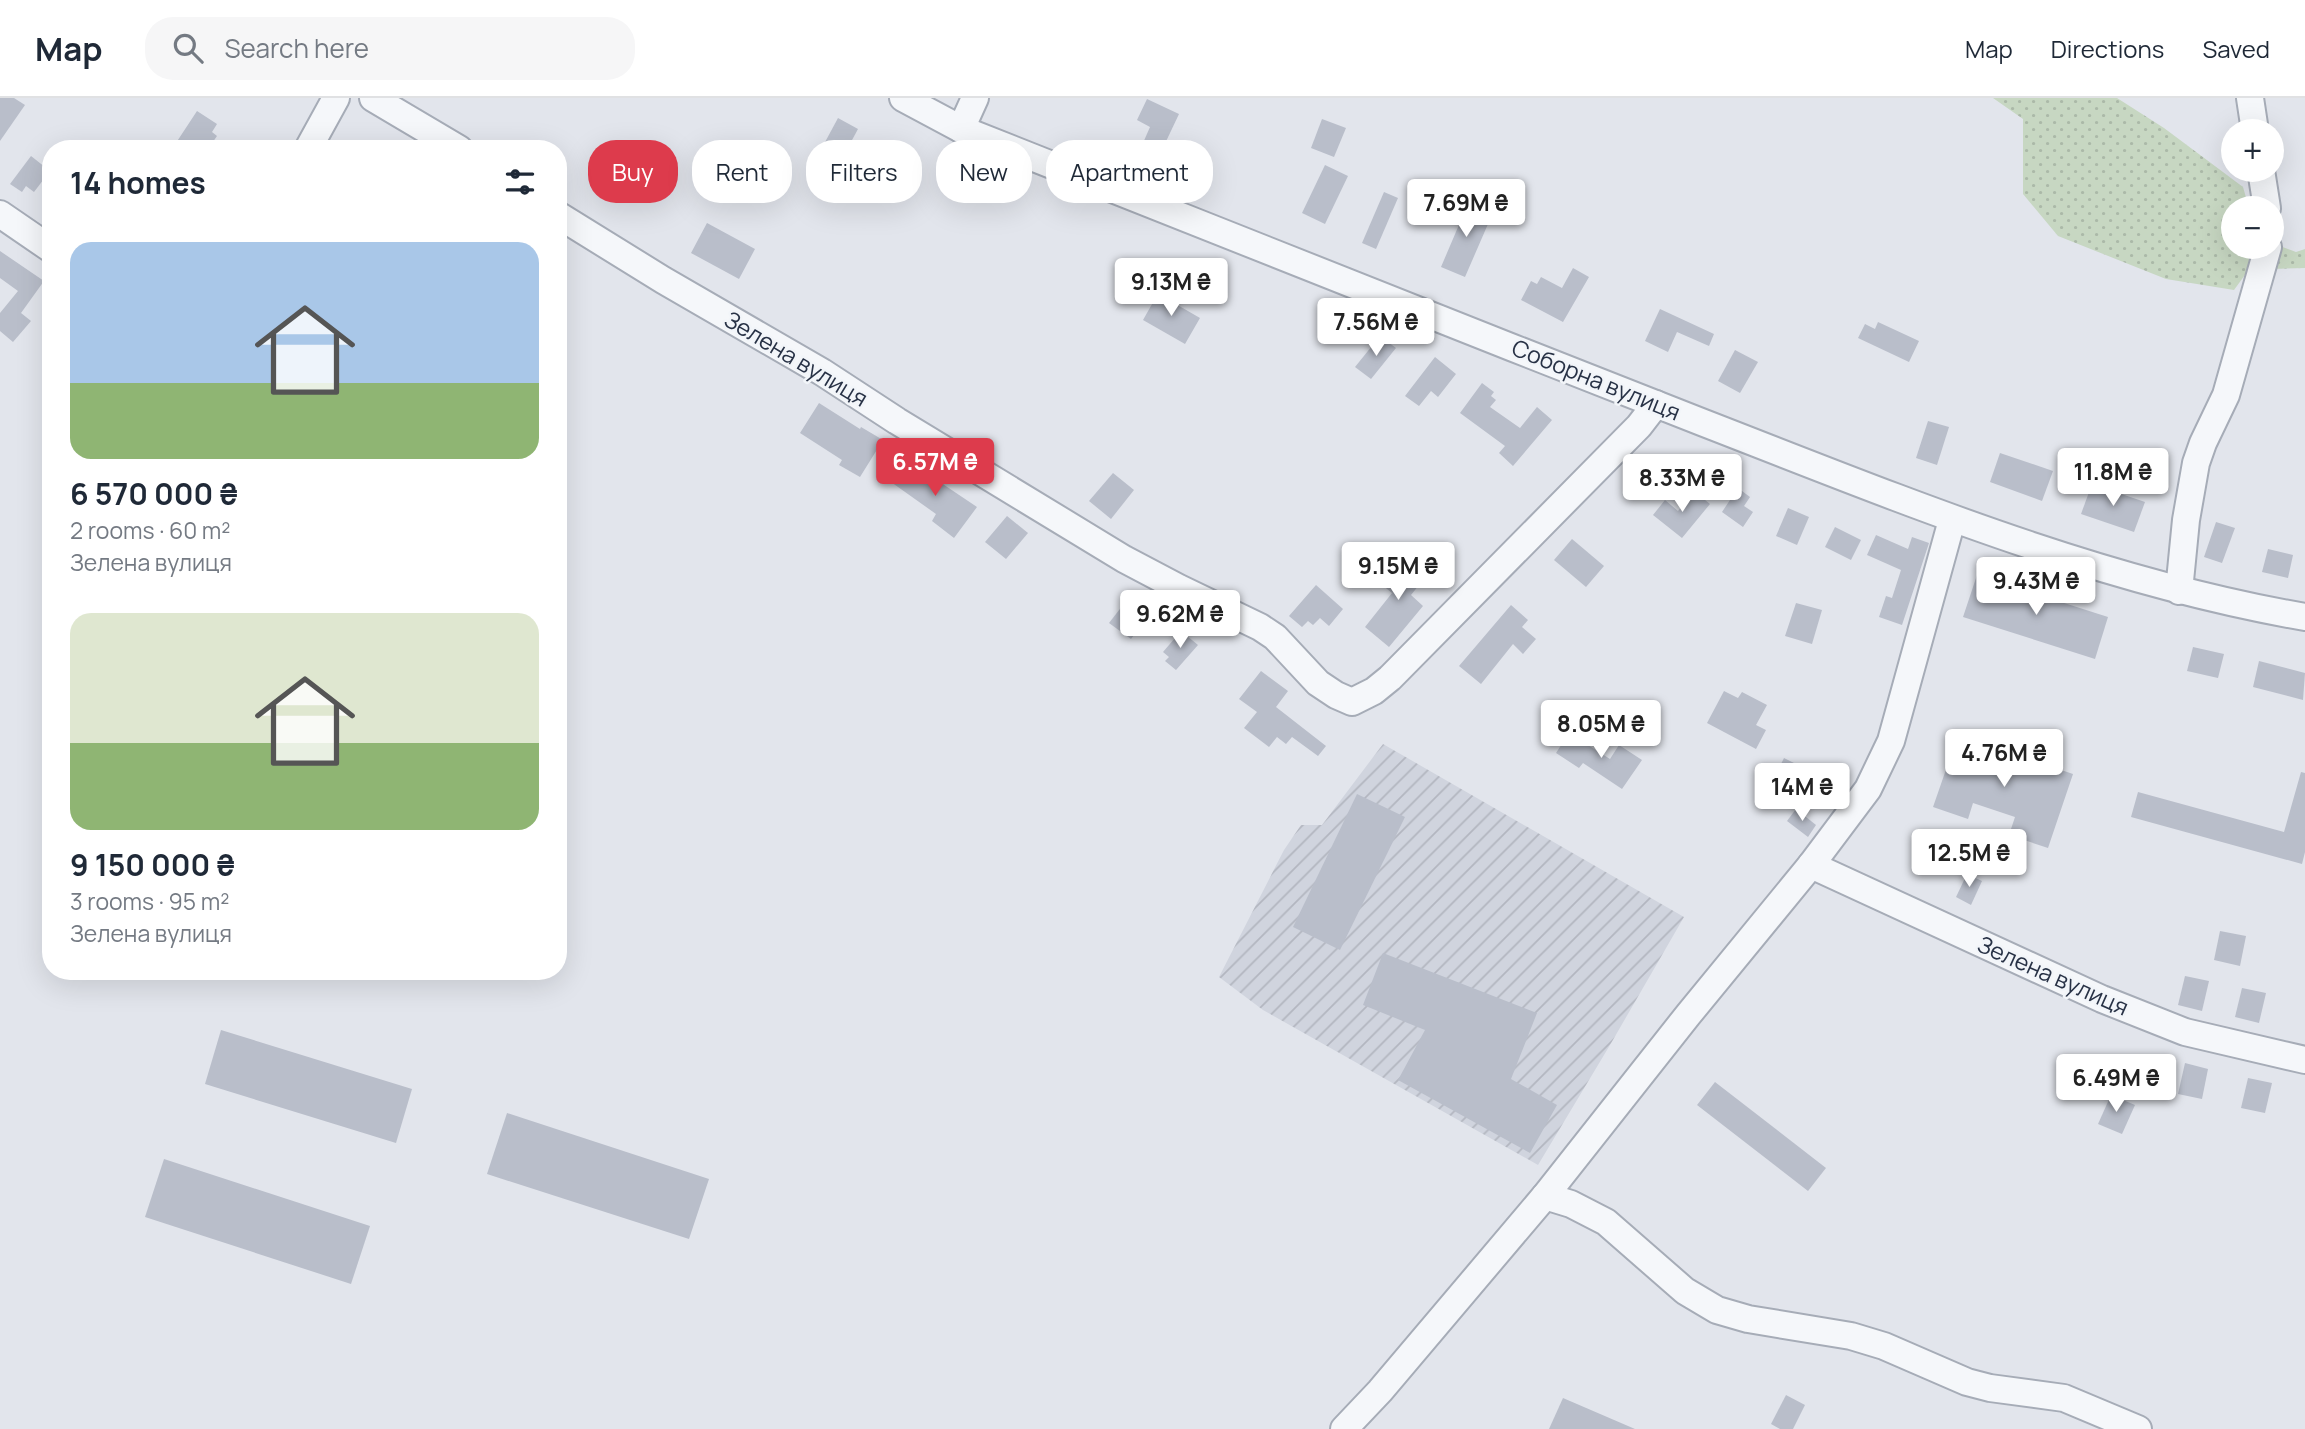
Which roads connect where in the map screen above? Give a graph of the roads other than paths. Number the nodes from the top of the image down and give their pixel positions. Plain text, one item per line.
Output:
1 (336, 98) edge
2 (373, 98) edge
3 (903, 98) edge
4 (975, 98) edge
5 (2250, 98) edge
6 (2253, 119) edge
7 (961, 129) junction
8 (313, 140) edge
9 (444, 140) edge
10 (0, 214) edge
11 (567, 221) edge
12 (42, 243) edge
13 (2264, 259) edge
14 (1656, 404) junction
15 (1952, 520) junction
16 (2179, 591) junction
17 (2305, 617) edge
18 (1811, 865) junction
19 (2305, 1060) edge
20 (1545, 1196) junction
21 (1344, 1429) edge
22 (2138, 1429) edge

1 - 8 street
2 - 9 street
3 - 7 street, Соборна вулиця
4 - 7 street
5 - 6 street
7 - 14 street, Соборна вулиця
10 - 12 street
11 - 14 street, Зелена вулиця
13 - 16 street
14 - 15 street, Соборна вулиця
15 - 16 street, Соборна вулиця
15 - 18 street
16 - 17 street, Соборна вулиця
18 - 19 street, Зелена вулиця
18 - 20 street
20 - 21 street
20 - 22 street

